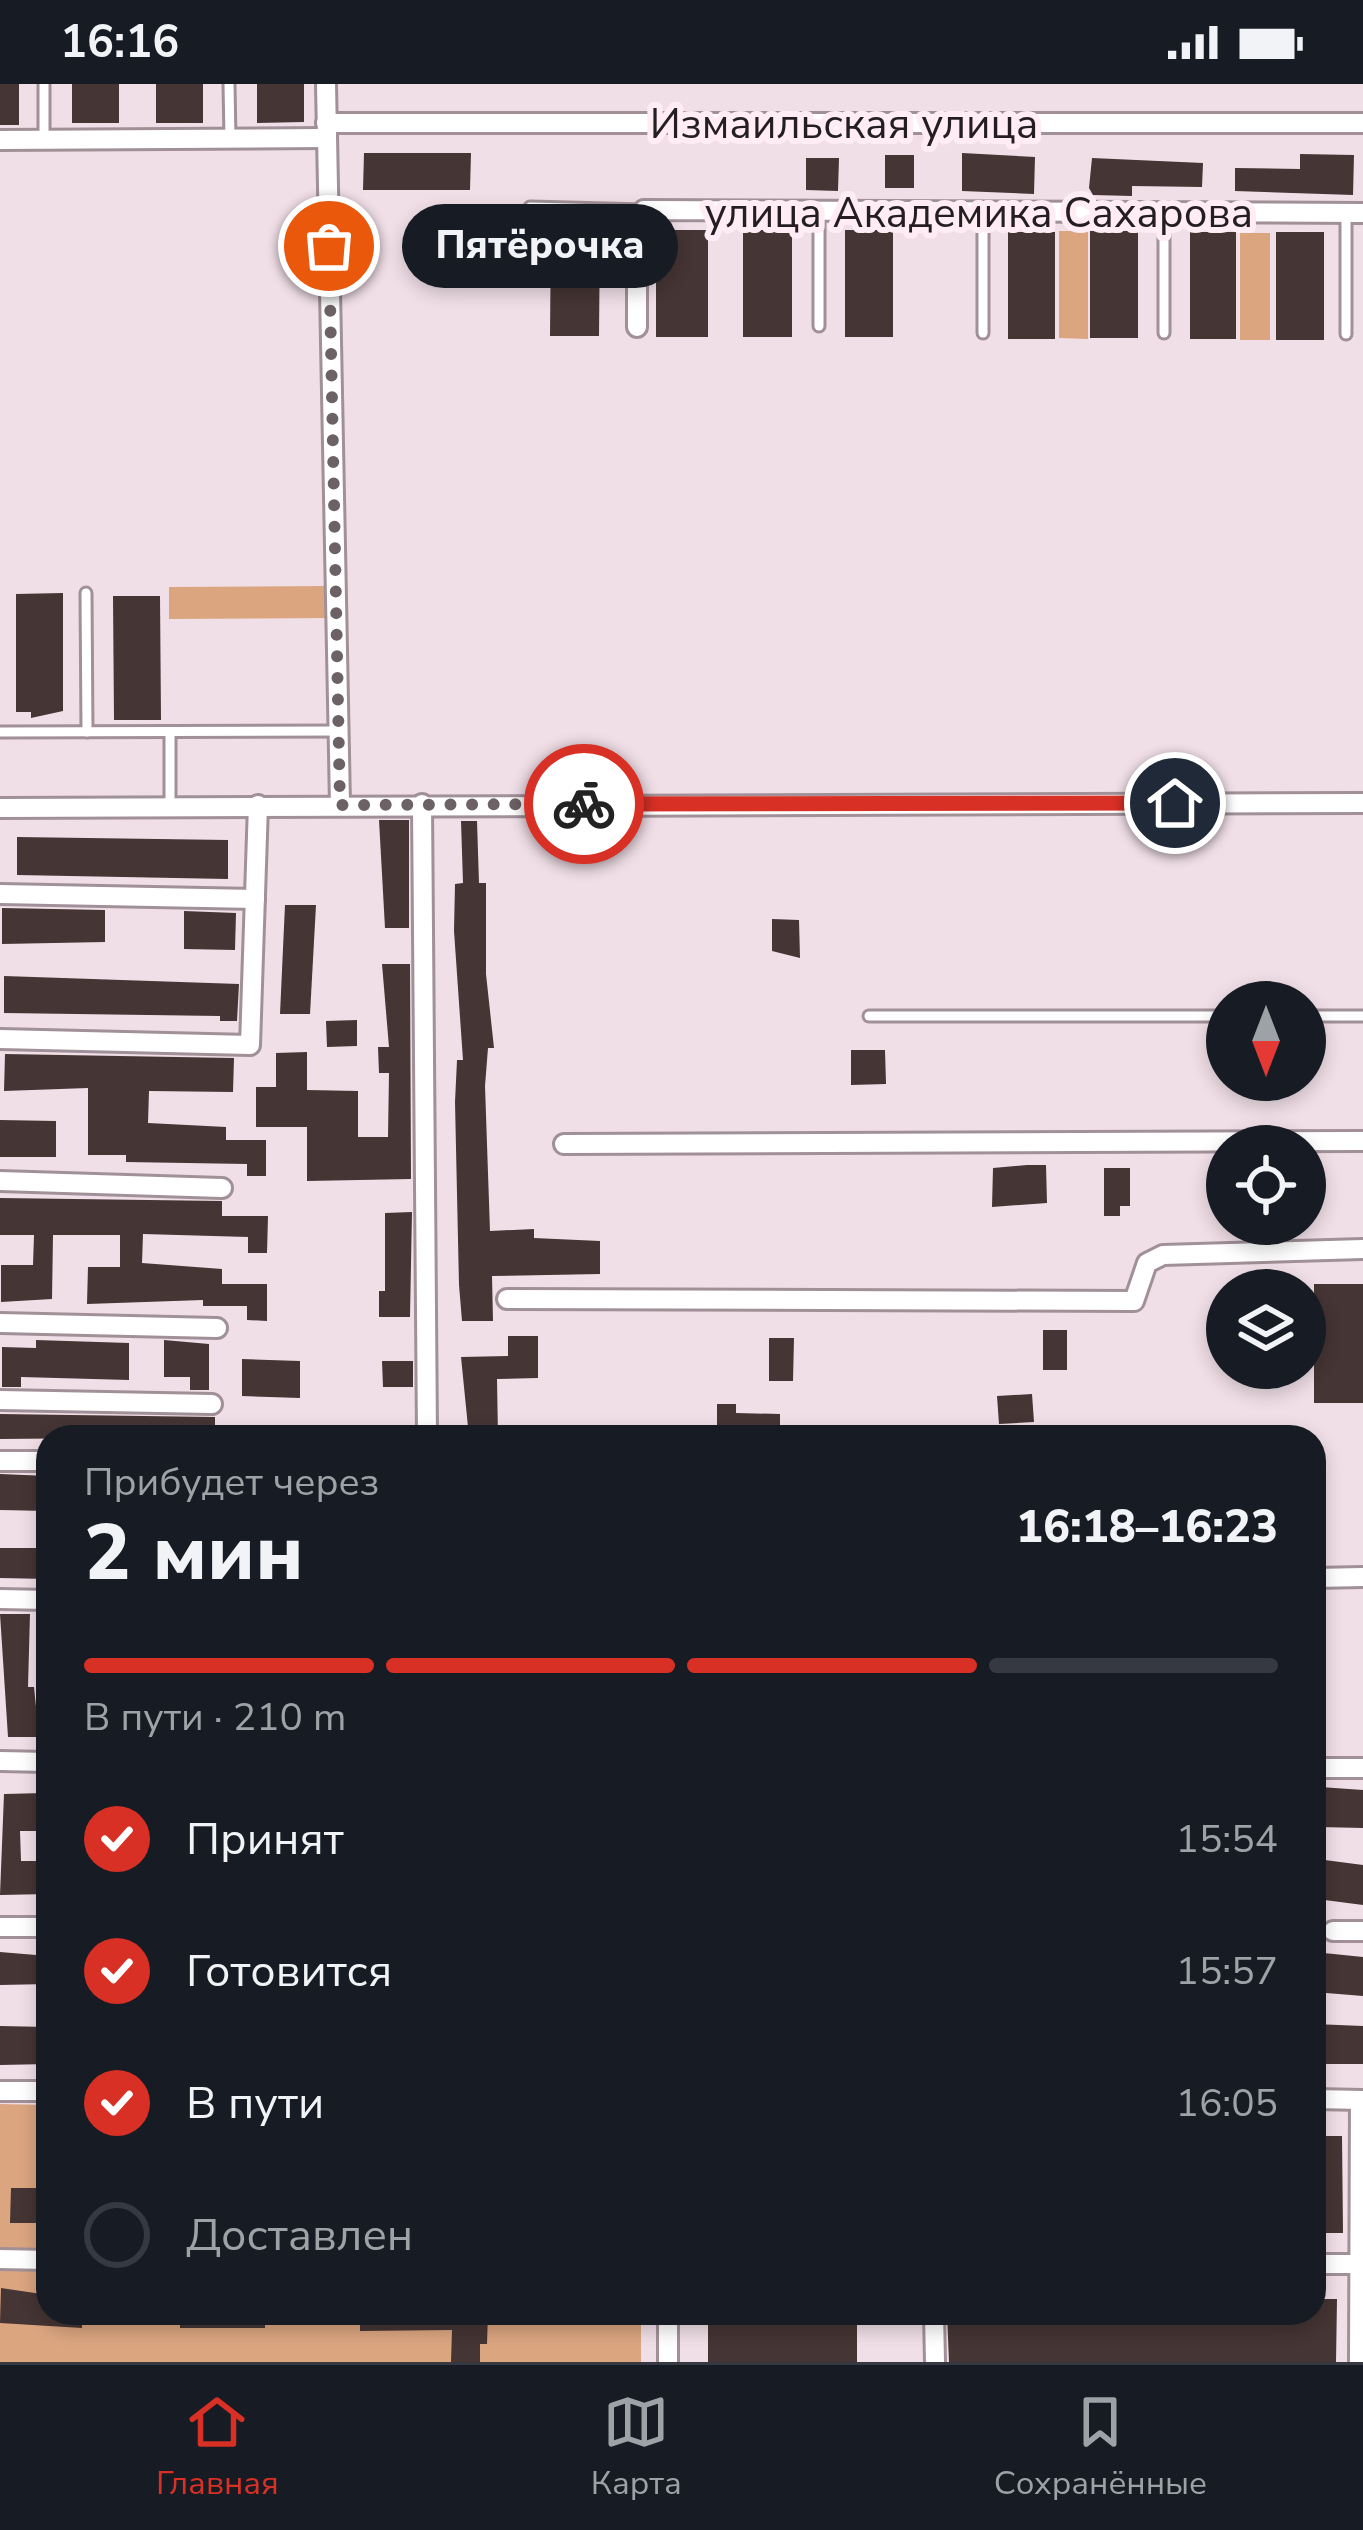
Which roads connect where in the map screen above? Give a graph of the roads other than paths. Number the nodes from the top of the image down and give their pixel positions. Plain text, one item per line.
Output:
1 (44, 84) edge
2 (230, 84) edge
3 (326, 84) edge
4 (1363, 123) edge
5 (326, 131) junction
6 (230, 139) junction
7 (0, 140) edge
8 (44, 140) junction
9 (530, 208) dead end
10 (644, 210) junction
11 (819, 211) junction
12 (983, 212) junction
13 (1164, 212) junction
14 (1354, 213) edge
15 (819, 326) dead end
16 (637, 327) dead end
17 (983, 333) dead end
18 (1164, 333) dead end
19 (1346, 334) dead end
20 (86, 592) dead end
21 (340, 731) junction
22 (0, 732) edge
23 (87, 732) junction
24 (170, 732) junction
25 (1363, 803) edge
26 (422, 804) junction
27 (258, 805) junction
28 (340, 805) junction
29 (170, 806) junction
30 (0, 808) edge
31 (0, 894) edge
32 (255, 899) junction
33 (869, 1016) dead end
34 (1206, 1016) edge
35 (1326, 1016) edge
36 (1363, 1016) edge
37 (0, 1040) edge
38 (1363, 1142) edge
39 (565, 1144) dead end
40 (0, 1181) edge
41 (222, 1188) dead end
42 (1363, 1249) edge
43 (507, 1300) dead end
44 (0, 1323) edge
45 (217, 1328) dead end
46 (0, 1400) edge
47 (212, 1404) dead end
48 (427, 1425) edge
49 (0, 1461) edge
50 (36, 1461) edge
51 (1363, 1577) edge
52 (1326, 1578) edge
53 (0, 1599) edge
54 (36, 1600) edge
55 (0, 1761) edge
56 (36, 1762) edge
57 (1326, 1768) edge
58 (1363, 1768) edge
59 (0, 1927) edge
60 (36, 1927) edge
61 (1333, 1930) dead end
62 (1363, 1931) edge
63 (0, 2091) edge
64 (36, 2091) edge
65 (1326, 2099) edge
66 (1362, 2100) edge
67 (0, 2259) edge
68 (36, 2260) edge
69 (1326, 2264) edge
70 (1359, 2264) junction
71 (668, 2325) edge
72 (934, 2325) edge
73 (668, 2362) edge
74 (934, 2362) edge
75 (1359, 2362) edge

1 - 8 lane
2 - 6 lane
3 - 5 street
4 - 5 street, Измаильская улица
5 - 6 street, Измаильская улица
5 - 21 street
6 - 8 street, Измаильская улица
7 - 8 street, Измаильская улица
9 - 10 lane
10 - 11 street, улица Академика Сахарова
10 - 16 street, улица Академика Сахарова
11 - 12 street, улица Академика Сахарова
11 - 15 lane
12 - 13 street, улица Академика Сахарова
12 - 17 lane
13 - 14 street, улица Академика Сахарова
13 - 18 lane
14 - 19 lane
20 - 23 lane
21 - 24 lane
21 - 28 street
22 - 23 lane
23 - 24 lane
24 - 29 lane
25 - 26 street
26 - 28 street
26 - 48 street
27 - 28 street
27 - 29 street
27 - 32 street
29 - 30 street
31 - 32 street
32 - 37 street
33 - 34 lane
35 - 36 lane
38 - 39 street
40 - 41 street
42 - 43 street
44 - 45 street
46 - 47 street
49 - 50 street
51 - 52 street
53 - 54 street
55 - 56 street
57 - 58 street
59 - 60 street
61 - 62 street
63 - 64 street
65 - 66 street
66 - 70 street
67 - 68 street
69 - 70 street
70 - 75 street
71 - 73 street
72 - 74 street

